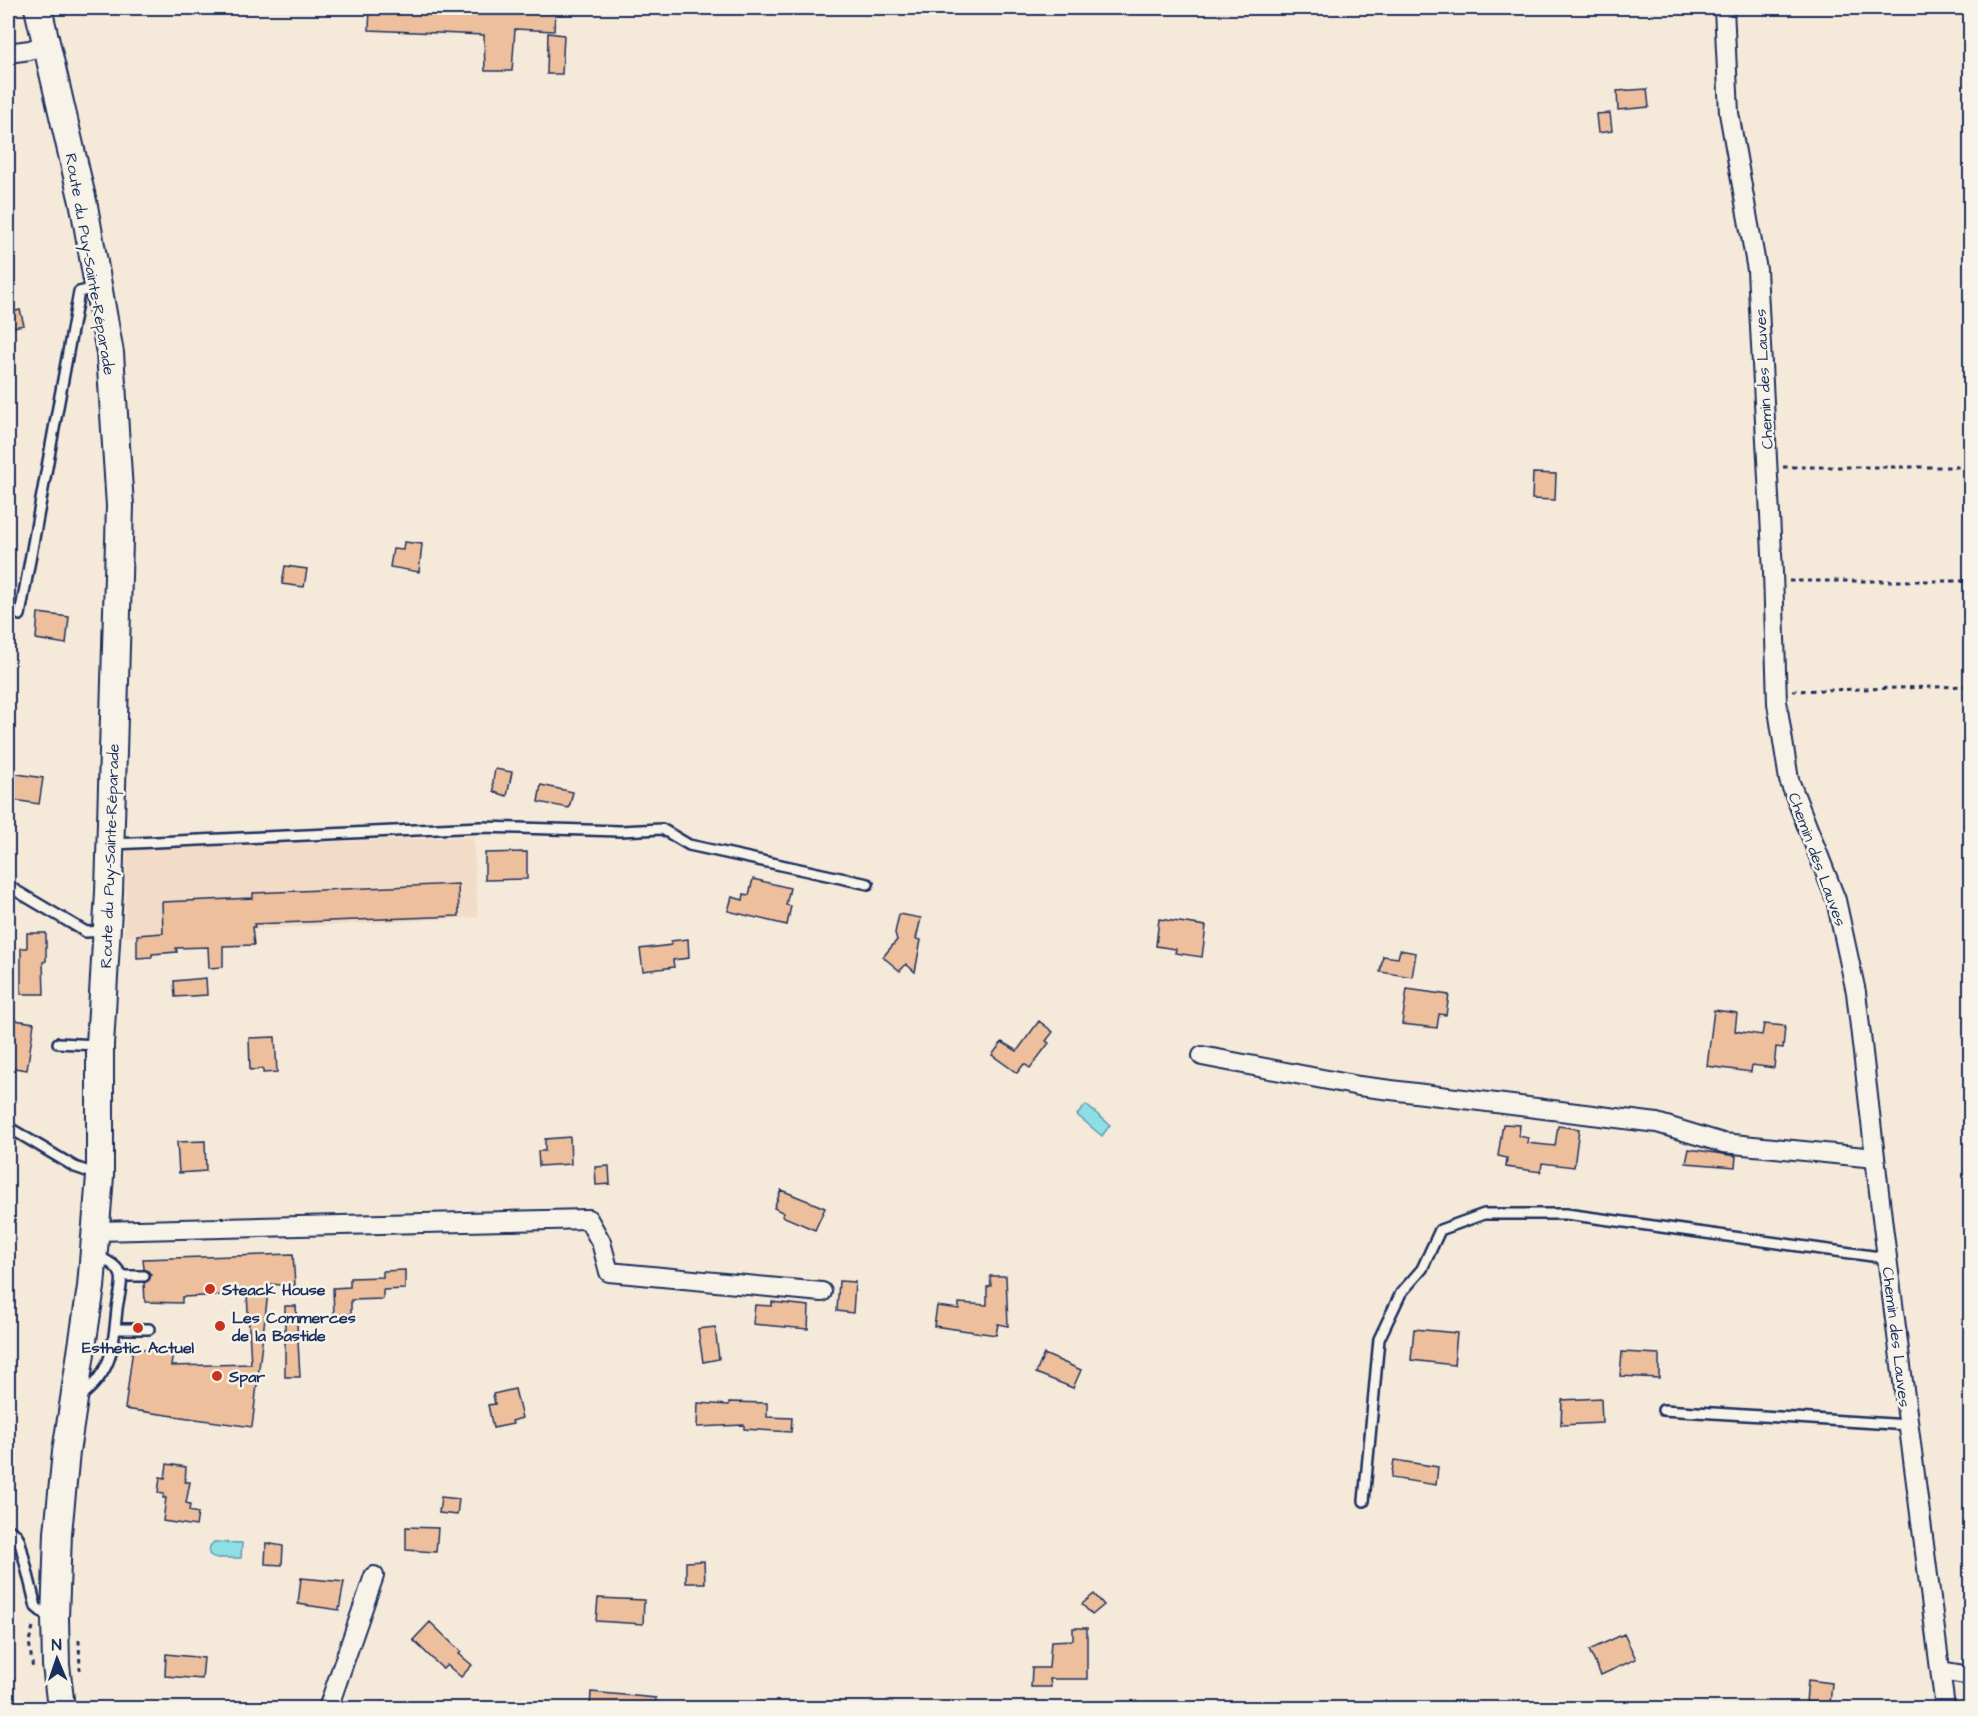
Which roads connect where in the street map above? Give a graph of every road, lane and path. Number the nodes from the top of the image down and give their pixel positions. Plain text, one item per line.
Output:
1 (38, 8) edge
2 (1724, 8) edge
3 (47, 44) junction
4 (8, 53) edge
5 (99, 288) junction
6 (1767, 467) junction
7 (1971, 467) edge
8 (1773, 581) junction
9 (1971, 581) edge
10 (20, 615) dead end
11 (1971, 686) edge
12 (1777, 692) junction
13 (110, 844) junction
14 (868, 884) dead end
15 (8, 886) edge
16 (107, 931) junction
17 (58, 1043) dead end
18 (100, 1045) junction
19 (1202, 1056) dead end
20 (8, 1127) edge
21 (1875, 1158) junction
22 (100, 1176) junction
23 (96, 1243) junction
24 (1887, 1258) junction
25 (121, 1276) junction
26 (144, 1276) dead end
27 (822, 1292) dead end
28 (115, 1329) junction
29 (149, 1329) dead end
30 (74, 1402) junction
31 (1663, 1410) dead end
32 (1909, 1425) junction
33 (1364, 1501) dead end
34 (8, 1529) edge
35 (374, 1576) dead end
36 (55, 1614) junction
37 (1941, 1671) junction
38 (1971, 1676) edge
39 (61, 1708) edge
40 (328, 1708) edge
41 (1944, 1708) edge

1 - 3 street, Route du Puy-Sainte-Réparade
2 - 6 street, Chemin des Lauves
3 - 4 street
3 - 5 street, Route du Puy-Sainte-Réparade
5 - 10 lane
5 - 13 street, Route du Puy-Sainte-Réparade
6 - 7 path
6 - 8 street, Chemin des Lauves
8 - 9 path
8 - 12 street, Chemin des Lauves
11 - 12 path
12 - 21 street, Chemin des Lauves
13 - 14 lane
13 - 16 street, Route du Puy-Sainte-Réparade
15 - 16 lane
16 - 18 street, Route du Puy-Sainte-Réparade
17 - 18 lane
18 - 22 street, Route du Puy-Sainte-Réparade
19 - 21 street
20 - 22 lane
21 - 24 street, Chemin des Lauves
22 - 23 street, Route du Puy-Sainte-Réparade
23 - 25 lane
23 - 27 street
23 - 30 street, Route du Puy-Sainte-Réparade
24 - 32 street, Chemin des Lauves
24 - 33 lane
25 - 26 lane
25 - 28 lane
28 - 29 lane
28 - 30 lane
30 - 36 street, Route du Puy-Sainte-Réparade
31 - 32 lane
32 - 37 street, Chemin des Lauves
34 - 36 lane
35 - 40 street
36 - 39 street, Route du Puy-Sainte-Réparade
37 - 38 street
37 - 41 street, Chemin des Lauves

